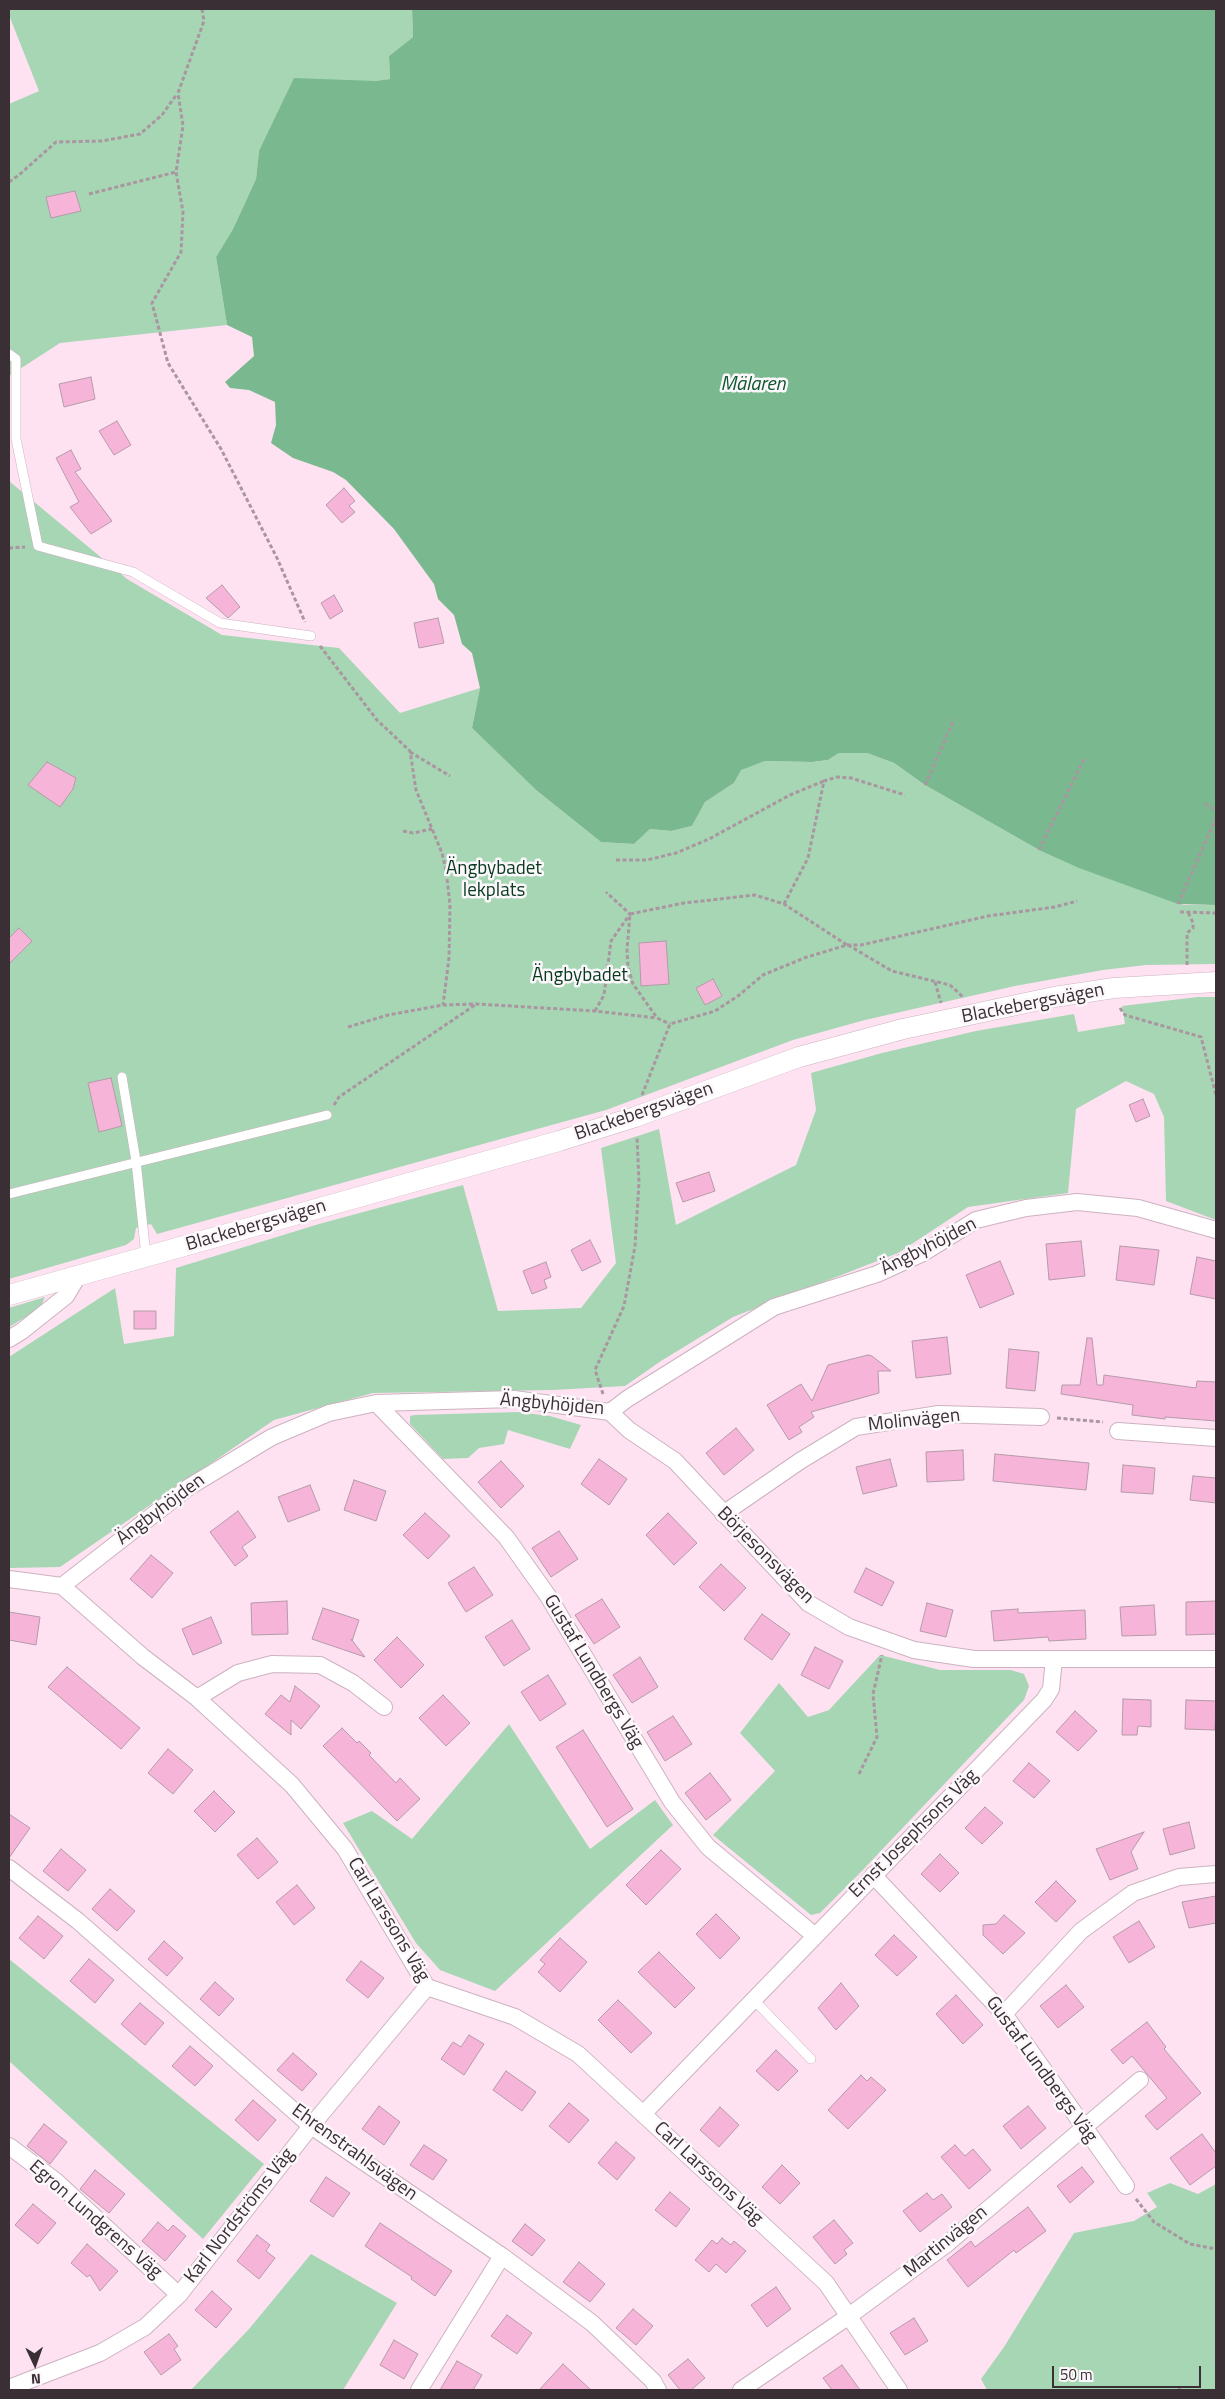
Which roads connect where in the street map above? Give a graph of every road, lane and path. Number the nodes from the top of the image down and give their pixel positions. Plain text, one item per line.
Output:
1 (202, 9) edge
2 (178, 93) junction
3 (176, 172) junction
4 (9, 182) edge
5 (89, 194) dead end
6 (9, 354) edge
7 (312, 636) junction
8 (954, 719) dead end
9 (410, 752) junction
10 (1085, 757) dead end
11 (450, 776) dead end
12 (824, 781) junction
13 (925, 785) dead end
14 (905, 795) dead end
15 (1205, 804) dead end
16 (1216, 810) edge
17 (1216, 818) edge
18 (432, 829) junction
19 (403, 831) dead end
20 (1039, 850) dead end
21 (616, 860) dead end
22 (606, 892) dead end
23 (1077, 901) dead end
24 (784, 904) junction
25 (1178, 904) dead end
26 (1180, 912) dead end
27 (1188, 912) junction
28 (1216, 913) edge
29 (630, 914) junction
30 (847, 944) junction
31 (1187, 967) dead end
32 (935, 982) junction
33 (1216, 982) edge
34 (1115, 999) dead end
35 (476, 1004) junction
36 (443, 1005) junction
37 (942, 1006) dead end
38 (595, 1011) junction
39 (964, 1016) junction
40 (657, 1018) junction
41 (670, 1024) junction
42 (348, 1027) dead end
43 (122, 1076) dead end
44 (1216, 1095) edge
45 (327, 1115) joint
46 (636, 1124) junction
47 (136, 1161) junction
48 (9, 1194) edge
49 (1216, 1230) edge
50 (146, 1256) junction
51 (78, 1276) junction
52 (9, 1295) edge
53 (9, 1339) edge
54 (376, 1403) junction
55 (610, 1412) junction
56 (1041, 1417) joint
57 (1118, 1431) joint
58 (1216, 1438) edge
59 (723, 1514) junction
60 (9, 1579) edge
61 (62, 1586) junction
62 (886, 1640) junction
63 (1054, 1658) junction
64 (1216, 1659) edge
65 (198, 1698) junction
66 (384, 1706) dead end
67 (859, 1774) dead end
68 (9, 1868) edge
69 (1216, 1874) edge
70 (873, 1875) junction
71 (814, 1935) junction
72 (427, 1987) junction
73 (753, 2000) junction
74 (1004, 2014) junction
75 (811, 2059) dead end
76 (1140, 2080) dead end
77 (644, 2114) junction
78 (311, 2126) junction
79 (1084, 2127) junction
80 (9, 2146) edge
81 (1126, 2186) joint
82 (1216, 2249) edge
83 (502, 2256) junction
84 (179, 2295) junction
85 (849, 2316) junction
86 (9, 2388) edge
87 (419, 2390) edge
88 (658, 2390) edge
89 (741, 2390) edge
90 (899, 2390) edge

1 - 2 path
2 - 3 path
2 - 4 path
3 - 5 path
3 - 7 path
6 - 7 lane
7 - 9 path
8 - 13 path
9 - 11 path
9 - 18 path
10 - 20 path
12 - 14 path
12 - 21 path
12 - 24 path
15 - 16 path
17 - 25 path
18 - 19 path
18 - 36 path
22 - 29 path
23 - 30 path
24 - 29 path
24 - 30 path
26 - 27 path
27 - 28 path
27 - 31 path
29 - 38 path
29 - 40 path
30 - 32 path
30 - 41 path
32 - 37 path
32 - 39 path
33 - 39 street, Blackebergsvägen
34 - 44 path
35 - 36 path
35 - 38 path
35 - 45 path
36 - 42 path
38 - 40 path
39 - 46 street, Blackebergsvägen
40 - 41 path
41 - 46 path
43 - 47 lane
45 - 47 lane
46 - 50 street, Blackebergsvägen
46 - 55 path
47 - 48 lane
47 - 50 lane
49 - 55 street, Ängbyhöjden
50 - 51 street, Blackebergsvägen
51 - 52 street, Blackebergsvägen
51 - 53 street
54 - 55 street, Ängbyhöjden
54 - 61 street, Ängbyhöjden
54 - 71 street, Gustaf Lundbergs Väg
55 - 59 street, Börjesonsvägen
56 - 57 path
56 - 59 street, Molinvägen
57 - 58 street
59 - 62 street, Börjesonsvägen
60 - 61 street
61 - 65 street, Carl Larssons Väg
62 - 63 street, Börjesonsvägen
62 - 67 path
63 - 64 street, Börjesonsvägen
63 - 70 street, Ernst Josephsons Väg
65 - 66 street
65 - 72 street, Carl Larssons Väg
68 - 78 street, Ehrenstrahlsvägen
69 - 74 street
70 - 71 street, Ernst Josephsons Väg
70 - 74 street, Gustaf Lundbergs Väg
71 - 73 street, Ernst Josephsons Väg
72 - 77 street, Carl Larssons Väg
72 - 78 street, Karl Nordströms Väg
73 - 75 lane
73 - 77 street, Ernst Josephsons Väg
74 - 79 street, Gustaf Lundbergs Väg
76 - 79 street, Martinvägen
77 - 85 street, Carl Larssons Väg
78 - 83 street, Ehrenstrahlsvägen
78 - 84 street, Karl Nordströms Väg
79 - 81 street, Gustaf Lundbergs Väg
79 - 85 street, Martinvägen
80 - 84 street, Egron Lundgrens Väg
81 - 82 path
83 - 87 street
83 - 88 street, Ehrenstrahlsvägen
84 - 86 street, Karl Nordströms Väg
85 - 89 street, Martinvägen
85 - 90 street, Carl Larssons Väg

